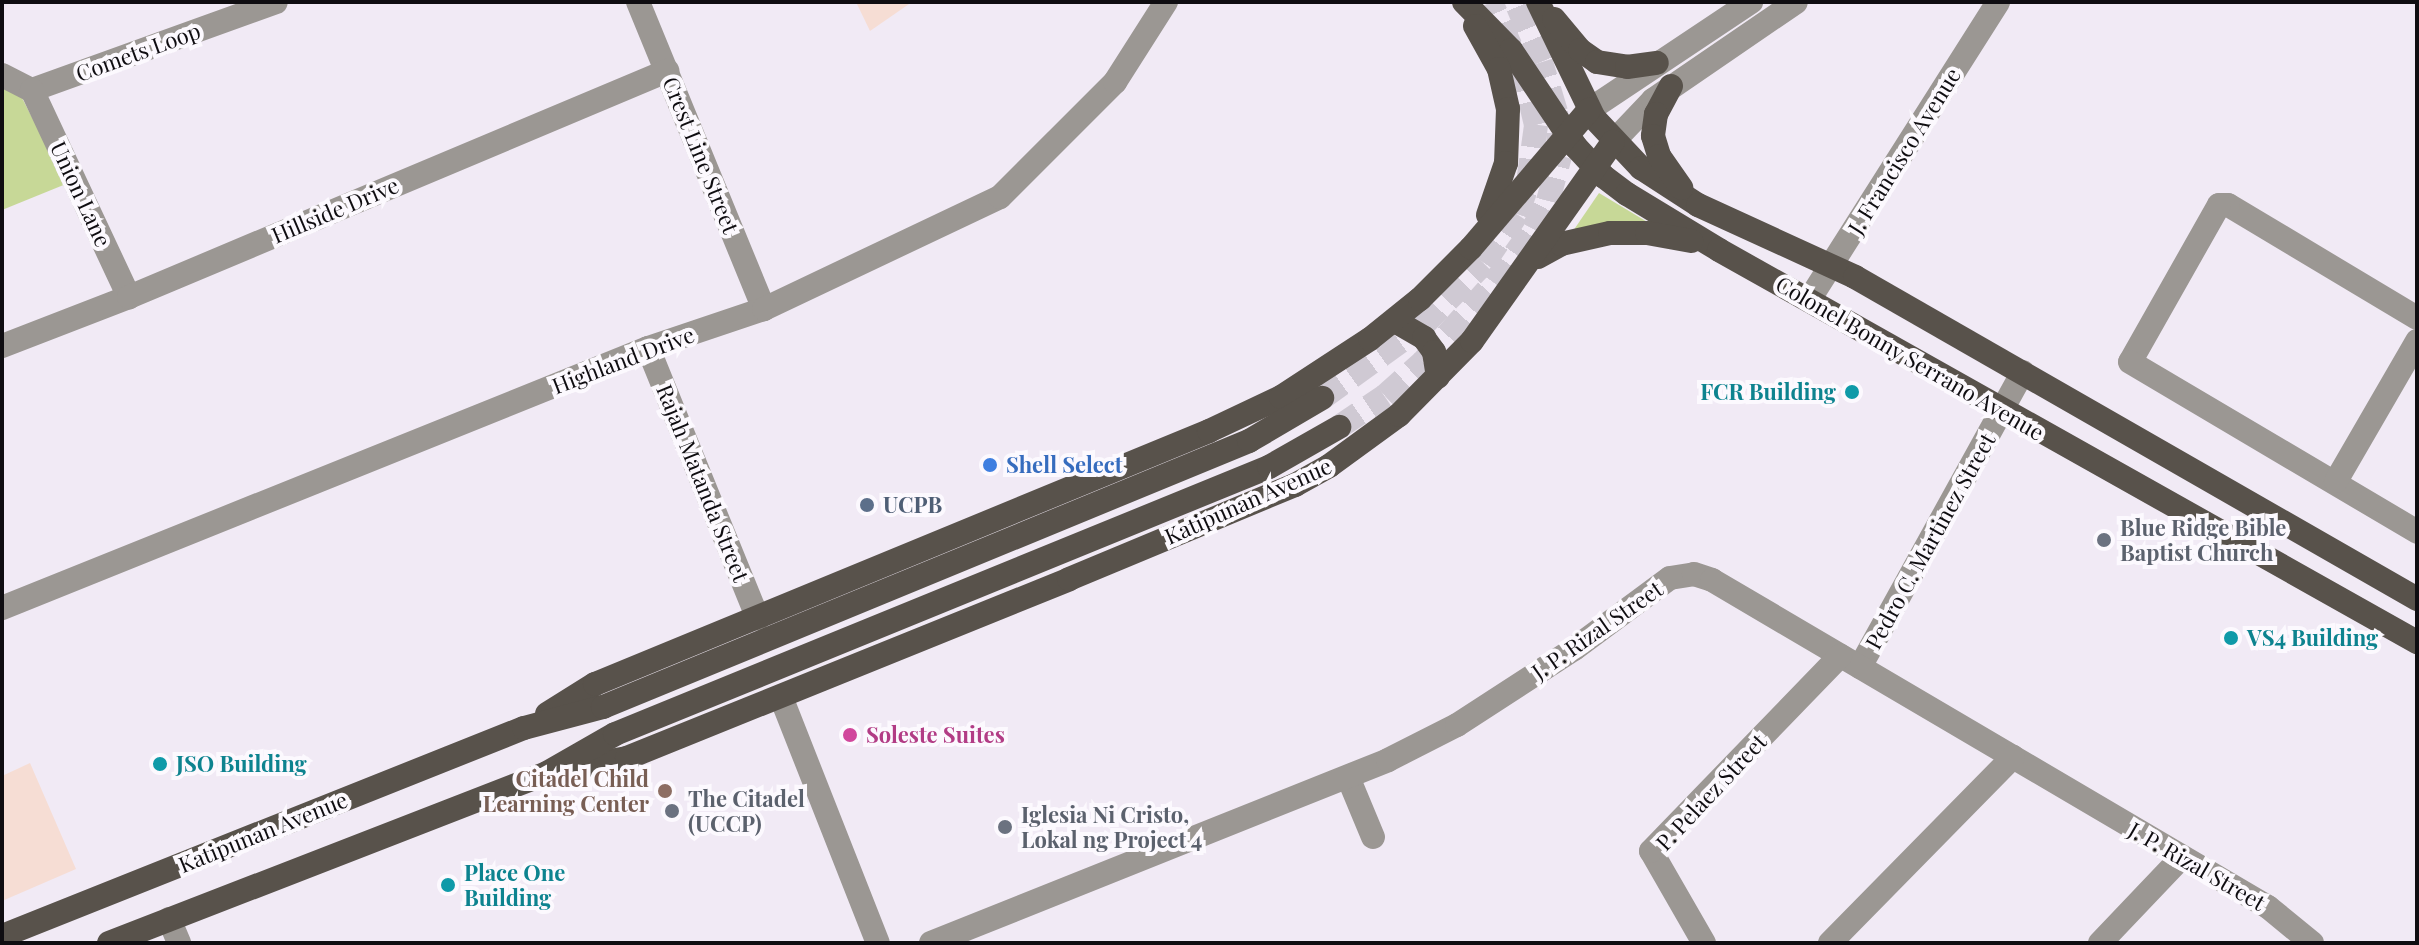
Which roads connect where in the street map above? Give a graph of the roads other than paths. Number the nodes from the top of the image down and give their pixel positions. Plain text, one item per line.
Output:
1 (276, 2) edge
2 (638, 2) edge
3 (1166, 2) edge
4 (1456, 2) edge
5 (1464, 2) edge
6 (1539, 2) edge
7 (1751, 2) edge
8 (1796, 2) edge
9 (1998, 2) edge
10 (1657, 63) junction
11 (667, 71) junction
12 (2, 75) edge
13 (1671, 86) junction
14 (32, 90) junction
15 (1589, 110) junction
16 (1566, 134) junction
17 (1613, 142) junction
18 (1595, 168) junction
19 (1689, 199) junction
20 (1471, 248) junction
21 (1716, 248) junction
22 (1529, 264) junction
23 (1832, 265) junction
24 (129, 297) junction
25 (1809, 300) junction
26 (1417, 302) junction
27 (764, 309) junction
28 (2417, 318) edge
29 (1395, 321) junction
30 (2417, 341) edge
31 (2, 346) edge
32 (648, 348) junction
33 (1465, 348) junction
34 (2023, 372) junction
35 (1438, 377) junction
36 (1322, 398) tunnel mouth
37 (2002, 411) junction
38 (1339, 427) tunnel mouth
39 (2336, 481) junction
40 (2417, 532) edge
41 (2417, 599) edge
42 (2, 608) edge
43 (758, 619) junction
44 (2417, 642) edge
45 (1850, 661) junction
46 (781, 697) junction
47 (524, 728) junction
48 (2013, 757) junction
49 (547, 773) junction
50 (1348, 777) junction
51 (1373, 837) dead end
52 (2181, 858) junction
53 (169, 919) junction
54 (2, 936) edge
55 (109, 943) edge
56 (179, 943) edge
57 (878, 943) edge
58 (931, 943) edge
59 (1704, 943) edge
60 (1830, 943) edge
61 (2100, 943) edge
62 (2312, 943) edge

1 - 14 street, Comets Loop
2 - 11 street, Crest Line Street
3 - 27 street, Highland Drive
4 - 20 main road
5 - 16 main road, Colonel Bonny Serrano Avenue
6 - 10 main road
6 - 15 main road, Colonel Bonny Serrano Avenue
7 - 10 street, Katipunan Avenue
8 - 13 street, Katipunan Avenue
9 - 23 street, J. Francisco Avenue
10 - 15 street, Katipunan Avenue
11 - 24 street, Hillside Drive
11 - 27 street, Crest Line Street
12 - 14 street
13 - 17 street, Katipunan Avenue
13 - 19 main road
14 - 24 street, Union Lane
15 - 16 main road, Katipunan Avenue
15 - 17 main road, Colonel Bonny Serrano Avenue
16 - 18 main road, Colonel Bonny Serrano Avenue
16 - 20 main road, Katipunan Avenue
17 - 18 main road, Katipunan Avenue
17 - 19 main road, Colonel Bonny Serrano Avenue
18 - 21 main road, Colonel Bonny Serrano Avenue
18 - 22 main road, Katipunan Avenue
19 - 23 main road, Colonel Bonny Serrano Avenue
20 - 26 main road, Katipunan Avenue
21 - 22 main road
21 - 25 main road, Colonel Bonny Serrano Avenue
22 - 33 main road, Katipunan Avenue
23 - 25 street, J. Francisco Avenue
23 - 34 main road, Colonel Bonny Serrano Avenue
24 - 31 street, Hillside Drive
25 - 37 main road, Colonel Bonny Serrano Avenue
26 - 29 main road, Katipunan Avenue
26 - 33 main road
27 - 32 street, Highland Drive
28 - 39 street
29 - 35 main road
29 - 43 main road, Katipunan Avenue
30 - 39 street
32 - 42 street, Highland Drive
32 - 43 street, Rajah Matanda Street
33 - 35 main road, Katipunan Avenue
34 - 37 street, Pedro C. Martinez Street
34 - 41 main road, Colonel Bonny Serrano Avenue
35 - 46 main road, Katipunan Avenue
36 - 47 main road, Katipunan Avenue
37 - 44 main road, Colonel Bonny Serrano Avenue
37 - 45 street, Pedro C. Martinez Street
38 - 49 main road, Katipunan Avenue
39 - 40 street
43 - 47 main road, Katipunan Avenue
45 - 48 street, J. P. Rizal Street
45 - 50 street, J. P. Rizal Street
45 - 59 street, P. Pelaez Street
46 - 49 main road, Katipunan Avenue
46 - 57 street
47 - 54 main road, Katipunan Avenue
48 - 52 street, J. P. Rizal Street
48 - 60 street
49 - 53 main road, Katipunan Avenue
50 - 51 street
50 - 58 street, J. P. Rizal Street
52 - 61 street
52 - 62 street, J. P. Rizal Street
53 - 55 main road, Katipunan Avenue
53 - 56 street

